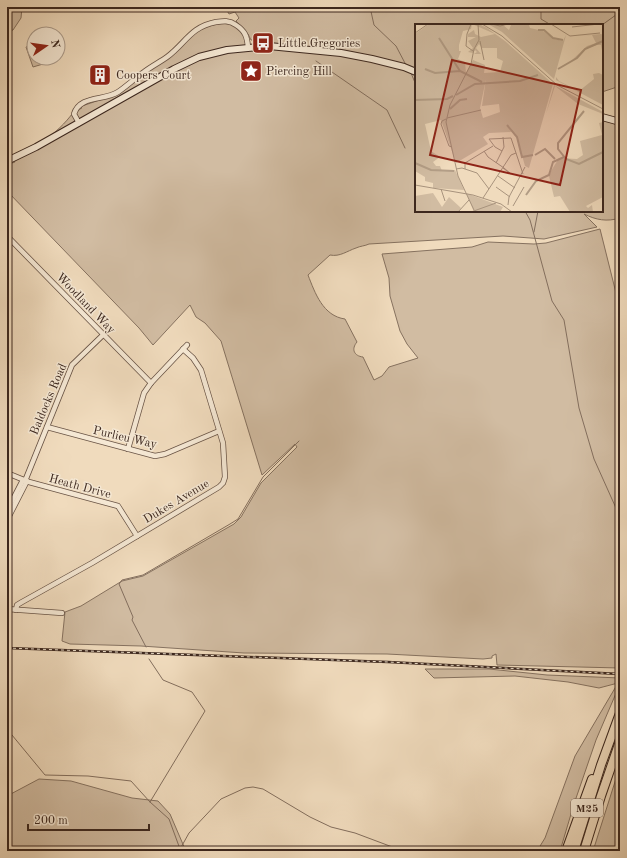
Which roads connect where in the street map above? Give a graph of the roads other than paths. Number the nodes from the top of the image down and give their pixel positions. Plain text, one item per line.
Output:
1 (248, 47) junction
2 (415, 72) edge
3 (603, 117) edge
4 (620, 122) edge
5 (79, 123) junction
6 (7, 161) edge
7 (7, 236) edge
8 (103, 335) junction
9 (187, 345) dead end
10 (183, 349) junction
11 (151, 383) junction
12 (47, 427) junction
13 (219, 431) junction
14 (128, 449) junction
15 (7, 473) edge
16 (25, 480) junction
17 (7, 512) edge
18 (7, 520) edge
19 (137, 536) junction
20 (7, 609) edge
21 (16, 610) junction
22 (62, 613) dead end
23 (620, 713) edge
24 (620, 741) edge
25 (620, 753) edge
26 (601, 765) junction
27 (566, 851) edge
28 (574, 851) edge
29 (584, 851) edge
30 (589, 851) edge

1 - 2 street
1 - 5 street
1 - 5 street
3 - 4 street
5 - 6 street
7 - 8 street, Woodland Way
8 - 11 street, Woodland Way
8 - 12 street, Baldocks Road
9 - 10 street
10 - 11 street
10 - 13 street, Dukes Avenue
11 - 14 street
12 - 14 street, Purlieu Way
12 - 16 street, Baldocks Road
13 - 14 street, Purlieu Way
13 - 19 street, Dukes Avenue
15 - 16 street, Heath Drive
16 - 17 street
16 - 18 street
16 - 19 street, Heath Drive
19 - 21 street, Dukes Avenue
20 - 21 street
21 - 22 street
23 - 26 highway, M25
24 - 29 highway, M25
25 - 30 highway
26 - 27 highway
26 - 28 highway, M25

